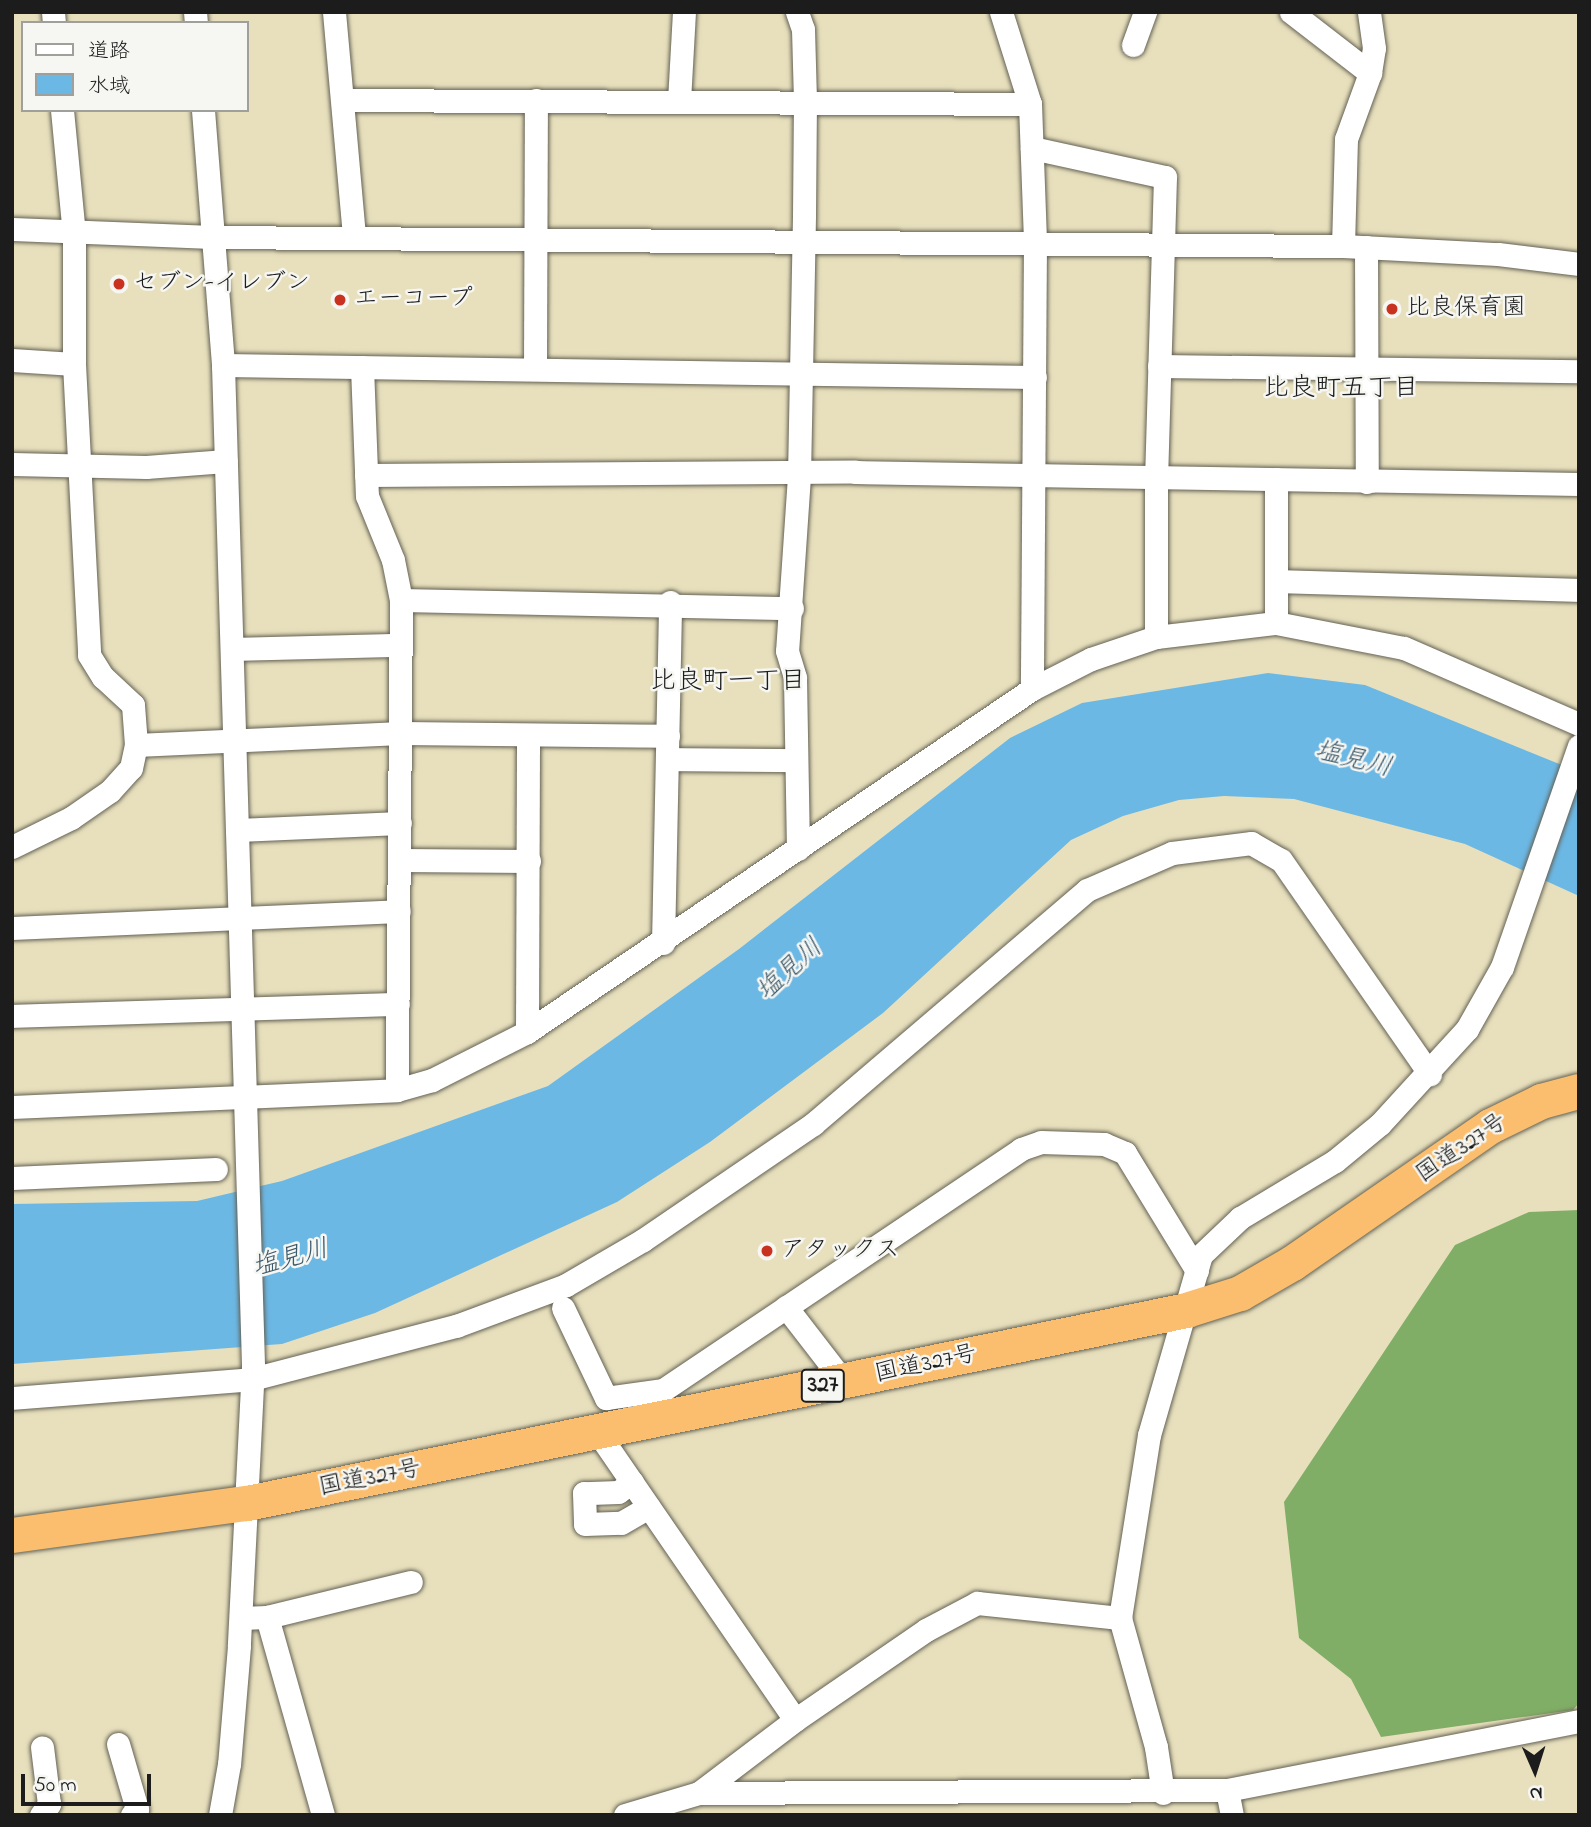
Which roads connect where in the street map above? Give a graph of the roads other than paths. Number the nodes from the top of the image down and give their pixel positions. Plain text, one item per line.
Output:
1 (334, 12) edge
2 (684, 12) edge
3 (797, 12) edge
4 (1001, 12) edge
5 (1145, 12) edge
6 (1291, 12) edge
7 (1369, 12) edge
8 (1132, 46) dead end
9 (1370, 74) junction
10 (345, 100) junction
11 (536, 100) junction
12 (805, 100) junction
13 (679, 101) junction
14 (1030, 104) junction
15 (62, 112) edge
16 (203, 112) edge
17 (1031, 148) junction
18 (12, 229) edge
19 (74, 234) junction
20 (354, 236) junction
21 (213, 237) junction
22 (536, 240) junction
23 (803, 240) junction
24 (1035, 242) junction
25 (1163, 243) junction
26 (1355, 247) junction
27 (1579, 264) edge
28 (12, 360) edge
29 (74, 364) junction
30 (223, 365) junction
31 (1159, 366) junction
32 (362, 367) junction
33 (535, 369) junction
34 (1368, 369) junction
35 (800, 371) junction
36 (1579, 371) edge
37 (1035, 377) junction
38 (226, 461) junction
39 (12, 464) edge
40 (80, 466) junction
41 (366, 475) junction
42 (799, 476) junction
43 (1033, 478) junction
44 (1156, 478) junction
45 (1276, 479) junction
46 (1367, 482) junction
47 (1579, 484) edge
48 (1278, 581) junction
49 (1579, 590) edge
50 (401, 600) junction
51 (670, 602) junction
52 (792, 608) junction
53 (1276, 624) junction
54 (1156, 637) junction
55 (401, 645) junction
56 (232, 649) junction
57 (1032, 689) junction
58 (1579, 724) edge
59 (401, 733) junction
60 (528, 735) junction
61 (235, 739) junction
62 (136, 745) junction
63 (1579, 746) edge
64 (668, 748) junction
65 (794, 760) junction
66 (400, 823) junction
67 (238, 830) junction
68 (12, 847) edge
69 (798, 849) junction
70 (400, 860) junction
71 (529, 861) junction
72 (399, 911) junction
73 (241, 918) junction
74 (12, 928) edge
75 (663, 943) junction
76 (398, 1004) junction
77 (243, 1009) junction
78 (12, 1016) edge
79 (527, 1032) junction
80 (1430, 1074) junction
81 (397, 1090) junction
82 (1579, 1091) edge
83 (246, 1098) junction
84 (12, 1107) edge
85 (216, 1169) dead end
86 (12, 1178) edge
87 (1197, 1271) junction
88 (786, 1307) junction
89 (563, 1308) dead end
90 (1186, 1310) junction
91 (252, 1373) junction
92 (844, 1382) junction
93 (12, 1398) edge
94 (598, 1433) junction
95 (632, 1482) junction
96 (247, 1503) junction
97 (649, 1507) junction
98 (12, 1535) edge
99 (411, 1582) dead end
100 (267, 1617) junction
101 (241, 1618) junction
102 (1120, 1618) junction
103 (795, 1720) junction
104 (1579, 1721) edge
105 (118, 1744) dead end
106 (41, 1747) dead end
107 (1227, 1790) junction
108 (699, 1793) junction
109 (1163, 1793) junction
110 (41, 1815) edge
111 (132, 1815) edge
112 (220, 1815) edge
113 (323, 1815) edge
114 (625, 1815) edge
115 (1232, 1815) edge

1 - 10 street
2 - 13 street
3 - 12 street
4 - 14 street
5 - 8 street
6 - 9 street
7 - 9 street
9 - 26 street
10 - 11 street
10 - 20 street
11 - 13 street
11 - 22 street
12 - 13 street
12 - 14 street
12 - 23 street
14 - 17 street
15 - 19 street
16 - 21 street
17 - 24 street
17 - 25 street
18 - 19 street
19 - 21 street
19 - 29 street
20 - 21 street
20 - 22 street
21 - 30 street
22 - 23 street
22 - 33 street
23 - 24 street
23 - 35 street
24 - 25 street
24 - 37 street
25 - 26 street
25 - 31 street
26 - 27 street
26 - 34 street
28 - 29 street
29 - 40 street
30 - 32 street
30 - 38 street
31 - 34 street
31 - 44 street
32 - 33 street
32 - 41 street
33 - 35 street
34 - 36 street
34 - 46 street
35 - 37 street
35 - 42 street
37 - 43 street
38 - 40 street
38 - 56 street
39 - 40 street
40 - 62 street
41 - 42 street
41 - 50 street
42 - 43 street
42 - 52 street
43 - 44 street
43 - 57 street
44 - 45 street
44 - 54 street
45 - 46 street
45 - 48 street
46 - 47 street
48 - 49 street
48 - 53 street
50 - 51 street
50 - 55 street
51 - 52 street
51 - 64 street
52 - 65 street
53 - 54 street
53 - 58 street
54 - 57 street
55 - 56 street
55 - 59 street
56 - 61 street
57 - 69 street
59 - 60 street
59 - 61 street
59 - 66 street
60 - 64 street
60 - 71 street
61 - 62 street
61 - 67 street
62 - 68 street
63 - 80 street
64 - 65 street
64 - 75 street
65 - 69 street
66 - 67 street
66 - 70 street
67 - 73 street
69 - 75 street
70 - 71 street
70 - 72 street
71 - 79 street
72 - 73 street
72 - 76 street
73 - 74 street
73 - 77 street
75 - 79 street
76 - 77 street
76 - 81 street
77 - 78 street
77 - 83 street
79 - 81 street
80 - 87 street
80 - 91 street
81 - 83 street
82 - 90 highway, 国道327号 / 327
83 - 84 street
83 - 91 street
85 - 86 street
87 - 88 street
87 - 90 street
88 - 89 street
88 - 92 street
90 - 92 highway, 国道327号 / 327
90 - 102 street
91 - 93 street
91 - 96 street
92 - 94 highway, 国道327号 / 327
94 - 95 street
94 - 96 highway, 国道327号 / 327
95 - 97 street
95 - 97 street
96 - 98 highway, 国道327号 / 327
96 - 101 street
97 - 103 street
99 - 100 street
100 - 101 street
100 - 113 street
101 - 112 street
102 - 103 street
102 - 109 street
103 - 108 street
104 - 107 street
105 - 111 street
106 - 110 street
107 - 109 street
107 - 115 street
108 - 109 street
108 - 114 street

